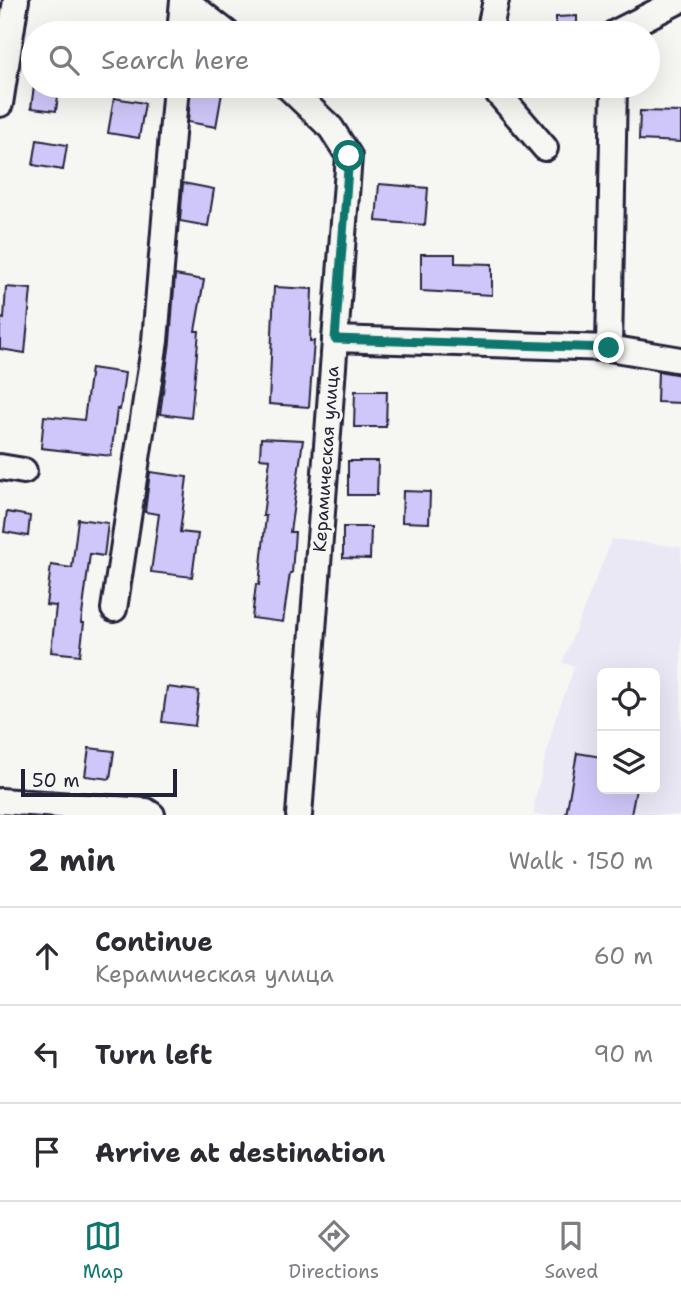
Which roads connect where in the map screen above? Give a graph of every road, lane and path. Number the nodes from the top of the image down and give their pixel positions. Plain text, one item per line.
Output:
1 (16, 0) edge
2 (184, 0) edge
3 (496, 0) edge
4 (680, 0) edge
5 (181, 21) edge
6 (211, 21) edge
7 (492, 21) edge
8 (639, 21) edge
9 (175, 98) edge
10 (300, 98) edge
11 (502, 98) edge
12 (614, 98) edge
13 (0, 104) edge
14 (545, 148) dead end
15 (335, 339) junction
16 (609, 348) junction
17 (681, 360) edge
18 (114, 609) dead end
19 (0, 801) edge
20 (152, 815) edge
21 (299, 815) edge

1 - 13 street
2 - 5 street
2 - 6 street
3 - 7 street
4 - 8 street
9 - 18 street
10 - 15 street, Керамическая улица
11 - 14 street
12 - 16 street
15 - 16 street
15 - 21 street, Керамическая улица
16 - 17 street
19 - 20 street

